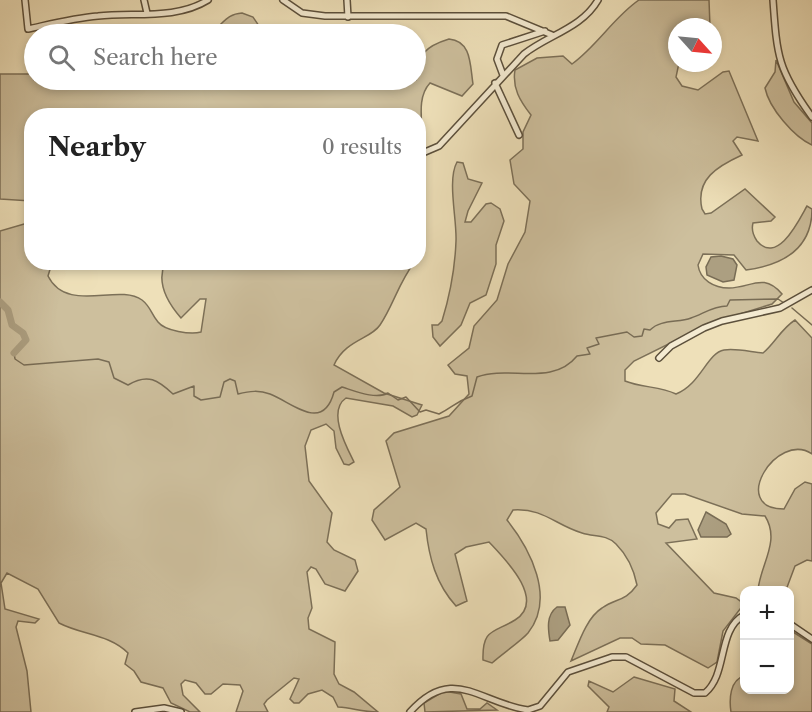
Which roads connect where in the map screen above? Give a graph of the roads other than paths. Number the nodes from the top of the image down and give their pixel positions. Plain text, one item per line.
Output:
1 (25, 0) edge
2 (144, 0) edge
3 (208, 0) edge
4 (283, 0) edge
5 (347, 0) edge
6 (598, 0) edge
7 (773, 0) edge
8 (147, 13) junction
9 (348, 17) junction
10 (27, 24) edge
11 (55, 24) edge
12 (545, 31) junction
13 (552, 35) junction
14 (503, 75) junction
15 (495, 83) junction
16 (812, 117) edge
17 (519, 135) dead end
18 (426, 152) edge
19 (812, 290) edge
20 (659, 358) dead end
21 (740, 619) edge
22 (794, 627) edge
23 (812, 639) edge
24 (135, 712) edge
25 (181, 712) edge
26 (410, 712) edge

1 - 10 street
2 - 8 street
3 - 8 street
4 - 9 street
5 - 9 street
6 - 13 street
7 - 16 street
8 - 11 street
9 - 12 street
12 - 13 street
12 - 14 street
13 - 14 street
14 - 15 street
15 - 17 street
15 - 18 street
19 - 20 street
21 - 26 street
22 - 23 street
24 - 25 street

